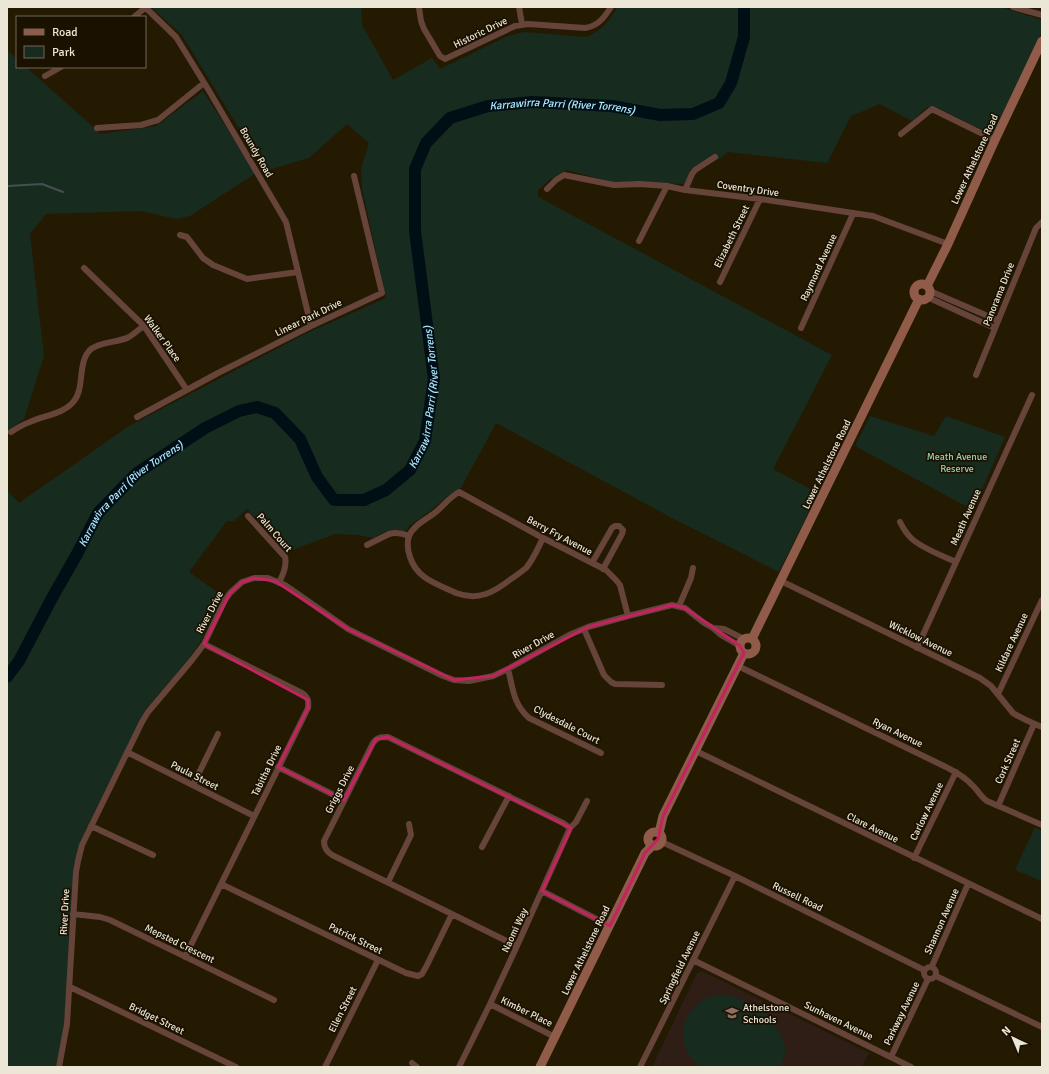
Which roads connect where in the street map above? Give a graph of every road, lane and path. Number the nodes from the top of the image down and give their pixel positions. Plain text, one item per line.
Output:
1 (146, 7) edge
2 (519, 7) edge
3 (611, 7) edge
4 (1012, 7) edge
5 (418, 8) edge
6 (1042, 15) edge
7 (135, 16) edge
8 (522, 24) junction
9 (1042, 41) edge
10 (59, 68) edge
11 (45, 76) dead end
12 (204, 83) junction
13 (97, 128) dead end
14 (901, 134) dead end
15 (995, 140) junction
16 (715, 157) dead end
17 (354, 176) dead end
18 (668, 186) junction
19 (547, 189) dead end
20 (686, 190) junction
21 (760, 199) junction
22 (854, 214) junction
23 (1042, 222) edge
24 (180, 234) dead end
25 (639, 241) dead end
26 (948, 244) junction
27 (84, 268) dead end
28 (298, 272) junction
29 (720, 282) dead end
30 (926, 293) junction
31 (997, 320) junction
32 (144, 326) junction
33 (311, 326) junction
34 (801, 328) dead end
35 (995, 328) junction
36 (976, 374) dead end
37 (187, 390) junction
38 (1032, 395) dead end
39 (137, 417) dead end
40 (11, 432) dead end
41 (248, 516) dead end
42 (900, 522) dead end
43 (409, 536) junction
44 (543, 538) junction
45 (367, 545) dead end
46 (956, 562) junction
47 (592, 563) junction
48 (693, 568) dead end
49 (603, 569) junction
50 (781, 581) junction
51 (279, 583) junction
52 (1042, 600) edge
53 (679, 606) junction
54 (628, 616) junction
55 (584, 629) junction
56 (204, 644) junction
57 (745, 644) junction
58 (917, 648) junction
59 (738, 666) junction
60 (508, 669) junction
61 (662, 685) dead end
62 (998, 694) junction
63 (1034, 724) junction
64 (1042, 727) edge
65 (218, 734) dead end
66 (696, 751) junction
67 (127, 752) junction
68 (600, 753) dead end
69 (278, 767) junction
70 (956, 772) junction
71 (193, 785) junction
72 (509, 796) junction
73 (344, 800) junction
74 (586, 801) dead end
75 (998, 806) junction
76 (254, 816) junction
77 (409, 824) dead end
78 (1042, 825) edge
79 (91, 826) junction
80 (570, 828) junction
81 (658, 840) junction
82 (482, 847) dead end
83 (153, 855) dead end
84 (914, 858) junction
85 (735, 876) junction
86 (388, 882) junction
87 (221, 884) junction
88 (968, 884) junction
89 (542, 891) junction
90 (74, 914) junction
91 (452, 914) junction
92 (1042, 920) edge
93 (610, 926) junction
94 (517, 946) junction
95 (185, 957) junction
96 (378, 960) junction
97 (693, 960) junction
98 (932, 966) junction
99 (924, 970) junction
100 (936, 976) junction
101 (928, 979) junction
102 (70, 987) junction
103 (274, 1000) dead end
104 (490, 1004) junction
105 (1042, 1027) edge
106 (555, 1036) junction
107 (891, 1057) junction
108 (59, 1067) edge
109 (236, 1067) edge
110 (324, 1067) edge
111 (459, 1067) edge
112 (540, 1067) edge
113 (640, 1067) edge
114 (911, 1067) edge

1 - 7 street
1 - 12 street, Boundy Road
2 - 8 street
3 - 8 street, Historic Drive
4 - 6 street
5 - 8 street, Historic Drive
9 - 15 street, Lower Athelstone Road
10 - 11 street
12 - 13 street
12 - 28 street, Boundy Road
14 - 15 street
15 - 26 street, Lower Athelstone Road
16 - 20 street
17 - 33 street, Linear Park Drive
18 - 19 street, Coventry Drive
18 - 20 street, Coventry Drive
18 - 25 street
20 - 21 street, Coventry Drive
21 - 22 street, Coventry Drive
21 - 29 street, Elizabeth Street
22 - 26 street, Coventry Drive
22 - 34 street, Raymond Avenue
23 - 31 street, Panorama Drive
24 - 28 street
26 - 30 street, Lower Athelstone Road
27 - 32 street, Walker Place
28 - 33 street, Boundy Road
30 - 31 street
30 - 35 street
30 - 50 street, Lower Athelstone Road
31 - 35 street, Panorama Drive
32 - 37 street, Walker Place
32 - 40 street
33 - 37 street, Linear Park Drive
35 - 36 street, Panorama Drive
37 - 39 street, Linear Park Drive
38 - 46 street, Meath Avenue
41 - 51 street, Palm Court
42 - 46 street
43 - 44 street, Berry Fry Avenue
43 - 44 street
43 - 45 street
44 - 47 street, Berry Fry Avenue
46 - 58 street, Meath Avenue
47 - 49 street, Berry Fry Avenue
47 - 49 street
48 - 53 street
49 - 54 street, Berry Fry Avenue
50 - 57 street, Lower Athelstone Road
50 - 58 street, Wicklow Avenue
51 - 56 street, River Drive
51 - 60 street, River Drive
52 - 62 street, Kildare Avenue
53 - 54 street, River Drive
53 - 57 street
54 - 55 street, River Drive
55 - 60 street, River Drive
55 - 61 street
56 - 67 street, River Drive
56 - 69 street, Tabitha Drive
57 - 59 street, Lower Athelstone Road
58 - 62 street, Wicklow Avenue
59 - 66 street, Lower Athelstone Road
59 - 70 street, Ryan Avenue
60 - 68 street, Clydesdale Court
62 - 63 street, Wicklow Avenue
63 - 64 street, Wicklow Avenue
63 - 75 street, Cork Street
65 - 71 street
66 - 81 street, Lower Athelstone Road
66 - 84 street, Clare Avenue
67 - 71 street, Paula Street
67 - 79 street, River Drive
69 - 73 street
69 - 76 street, Tabitha Drive
70 - 75 street, Ryan Avenue
70 - 84 street, Carlow Avenue
71 - 76 street, Paula Street
72 - 73 street, Griggs Drive
72 - 80 street, Griggs Drive
72 - 82 street
73 - 86 street, Griggs Drive
74 - 80 street, Naomi Way
75 - 78 street, Ryan Avenue
76 - 87 street, Tabitha Drive
77 - 86 street
79 - 83 street
79 - 90 street, River Drive
80 - 89 street, Naomi Way
81 - 85 street, Russell Road
81 - 93 street, Lower Athelstone Road
84 - 88 street, Clare Avenue
85 - 97 street, Springfield Avenue
85 - 99 street, Russell Road
86 - 91 street, Griggs Drive
87 - 95 street, Tabitha Drive
87 - 96 street, Patrick Street
88 - 92 street, Clare Avenue
88 - 98 street, Shannon Avenue
89 - 93 street
89 - 94 street, Naomi Way
90 - 95 street, Mepsted Crescent
90 - 102 street, River Drive
91 - 94 street, Griggs Drive
91 - 96 street, Patrick Street
93 - 106 street, Lower Athelstone Road
94 - 104 street, Naomi Way
95 - 103 street, Mepsted Crescent
96 - 110 street, Ellen Street
97 - 107 street, Sunhaven Avenue
97 - 113 street, Springfield Avenue
98 - 99 street
98 - 100 street
99 - 101 street
100 - 101 street
100 - 105 street
101 - 107 street, Parkway Avenue
102 - 108 street, River Drive
102 - 109 street, Bridget Street
104 - 106 street, Kimber Place
104 - 111 street, Naomi Way
106 - 112 street, Lower Athelstone Road
107 - 114 street, Sunhaven Avenue

